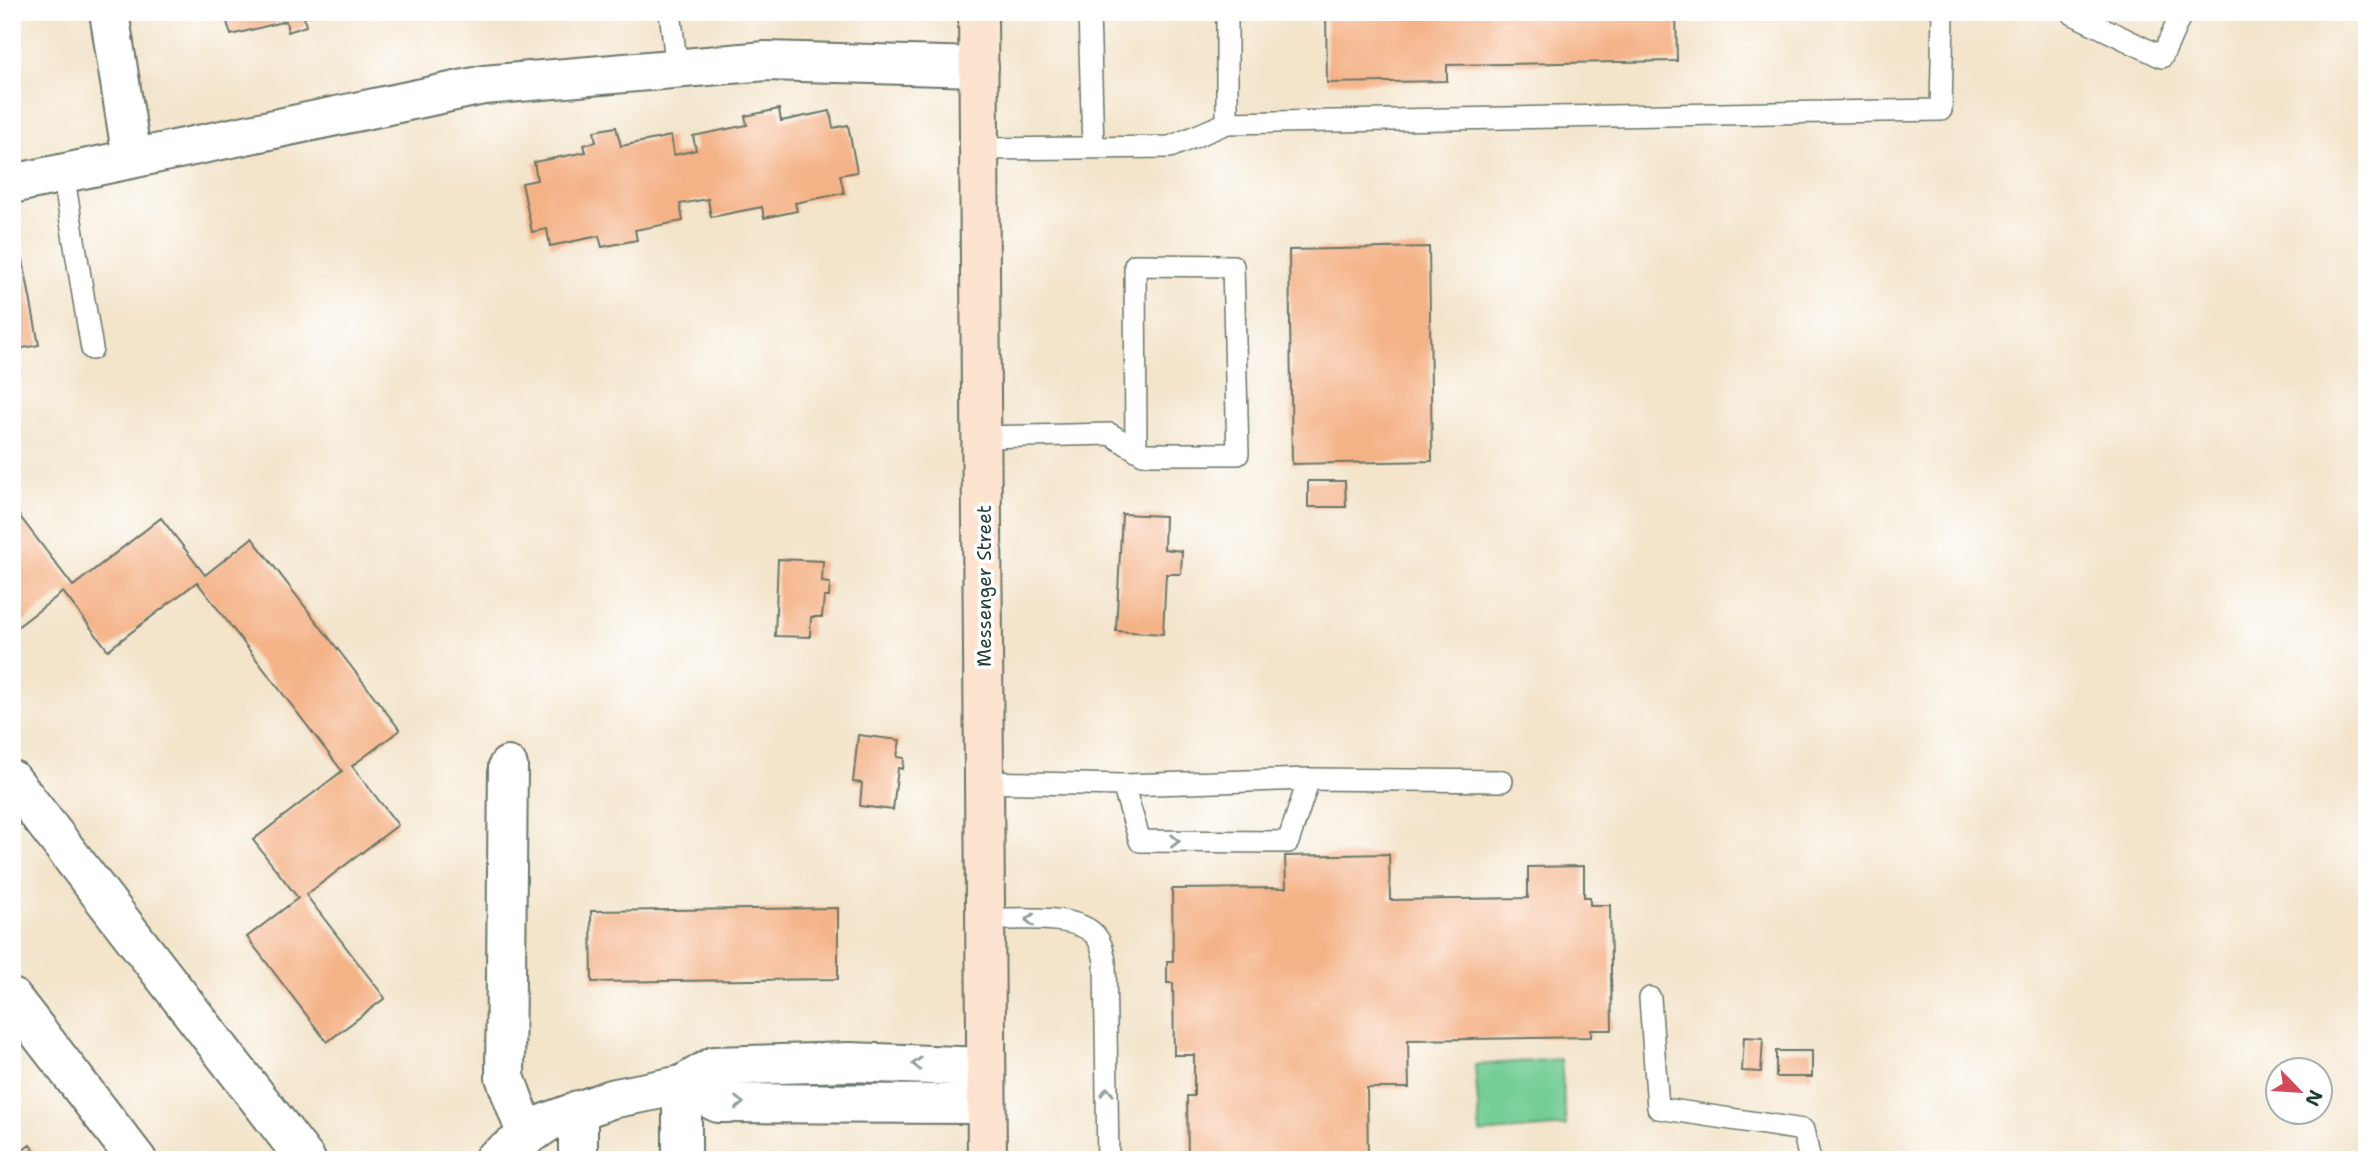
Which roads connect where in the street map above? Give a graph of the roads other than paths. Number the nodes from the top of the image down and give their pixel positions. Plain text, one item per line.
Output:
1 (109, 12) edge
2 (670, 12) edge
3 (978, 12) edge
4 (1089, 12) edge
5 (1227, 12) edge
6 (1943, 12) edge
7 (2182, 12) edge
8 (2073, 14) dead end
9 (979, 67) junction
10 (677, 69) junction
11 (1227, 123) junction
12 (1093, 148) junction
13 (980, 149) junction
14 (132, 159) junction
15 (63, 173) junction
16 (12, 184) edge
17 (92, 349) dead end
18 (983, 437) junction
19 (1136, 450) junction
20 (508, 766) dead end
21 (1309, 779) junction
22 (12, 780) edge
23 (1502, 781) dead end
24 (985, 782) junction
25 (1123, 785) junction
26 (986, 919) junction
27 (12, 998) edge
28 (1650, 998) dead end
29 (682, 1085) junction
30 (986, 1085) junction
31 (578, 1110) junction
32 (527, 1136) junction
33 (137, 1160) edge
34 (306, 1160) edge
35 (493, 1160) edge
36 (578, 1160) edge
37 (682, 1160) edge
38 (987, 1160) edge
39 (1108, 1160) edge
40 (1810, 1160) edge

1 - 14 street
2 - 10 lane
3 - 9 main road, Messenger Street
4 - 12 lane
5 - 11 lane
6 - 11 lane
7 - 8 lane
9 - 10 street
9 - 13 main road, Messenger Street
10 - 14 street
11 - 12 lane
12 - 13 lane
13 - 18 main road, Messenger Street
14 - 15 street
15 - 16 street
15 - 17 lane
18 - 19 lane
18 - 24 main road, Messenger Street
19 - 19 lane
20 - 32 street
21 - 23 lane
21 - 25 lane
25 -> 21 lane
22 - 34 street
24 - 25 lane
24 - 26 main road, Messenger Street
26 - 30 main road, Messenger Street
39 -> 26 lane
27 - 33 street
28 - 40 lane
29 - 30 street
29 - 31 street
29 - 37 street
30 - 38 main road, Messenger Street
31 - 32 street
31 - 36 street
32 - 35 street

